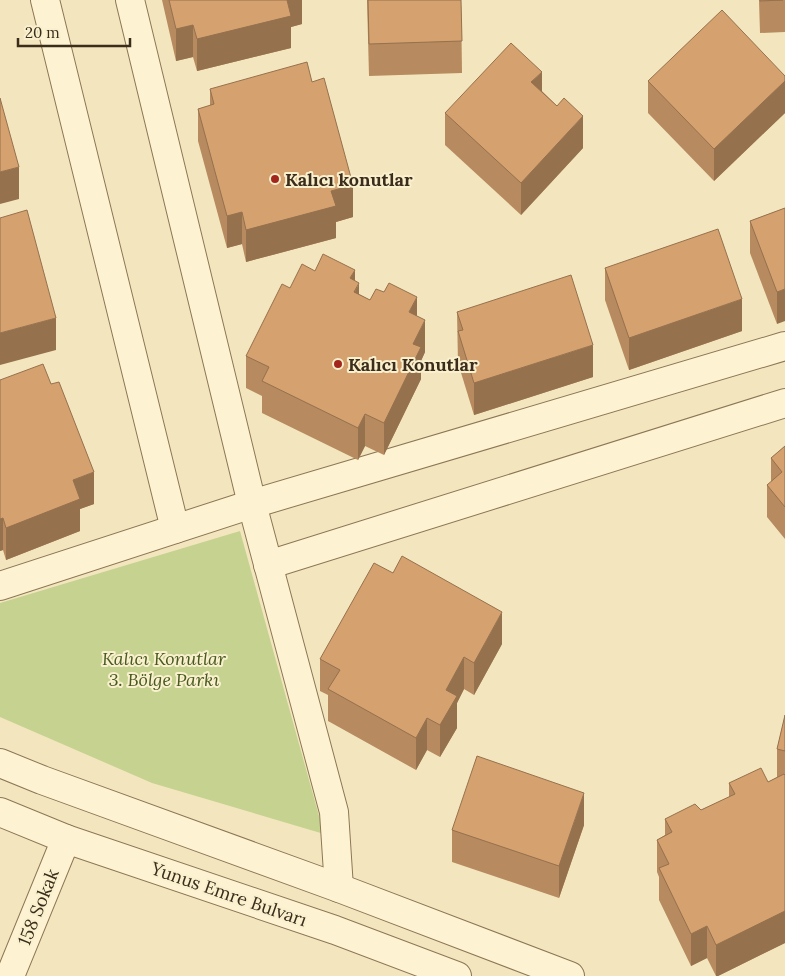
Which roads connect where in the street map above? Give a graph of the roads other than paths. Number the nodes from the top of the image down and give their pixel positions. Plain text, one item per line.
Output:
1 (45, 0) edge
2 (130, 0) edge
3 (785, 346) edge
4 (785, 403) edge
5 (252, 504) junction
6 (175, 529) junction
7 (268, 566) junction
8 (0, 586) edge
9 (0, 763) edge
10 (0, 812) edge
11 (66, 838) junction
12 (339, 888) junction
13 (10, 976) edge
14 (457, 976) edge
15 (570, 976) edge

1 - 6 street
2 - 5 street
3 - 5 street
4 - 7 street
5 - 6 street
5 - 7 street
6 - 8 street
7 - 12 street
9 - 12 street
10 - 11 street, Yunus Emre Bulvarı
11 - 13 street, 158 Sokak
11 - 14 street, Yunus Emre Bulvarı
12 - 15 street

